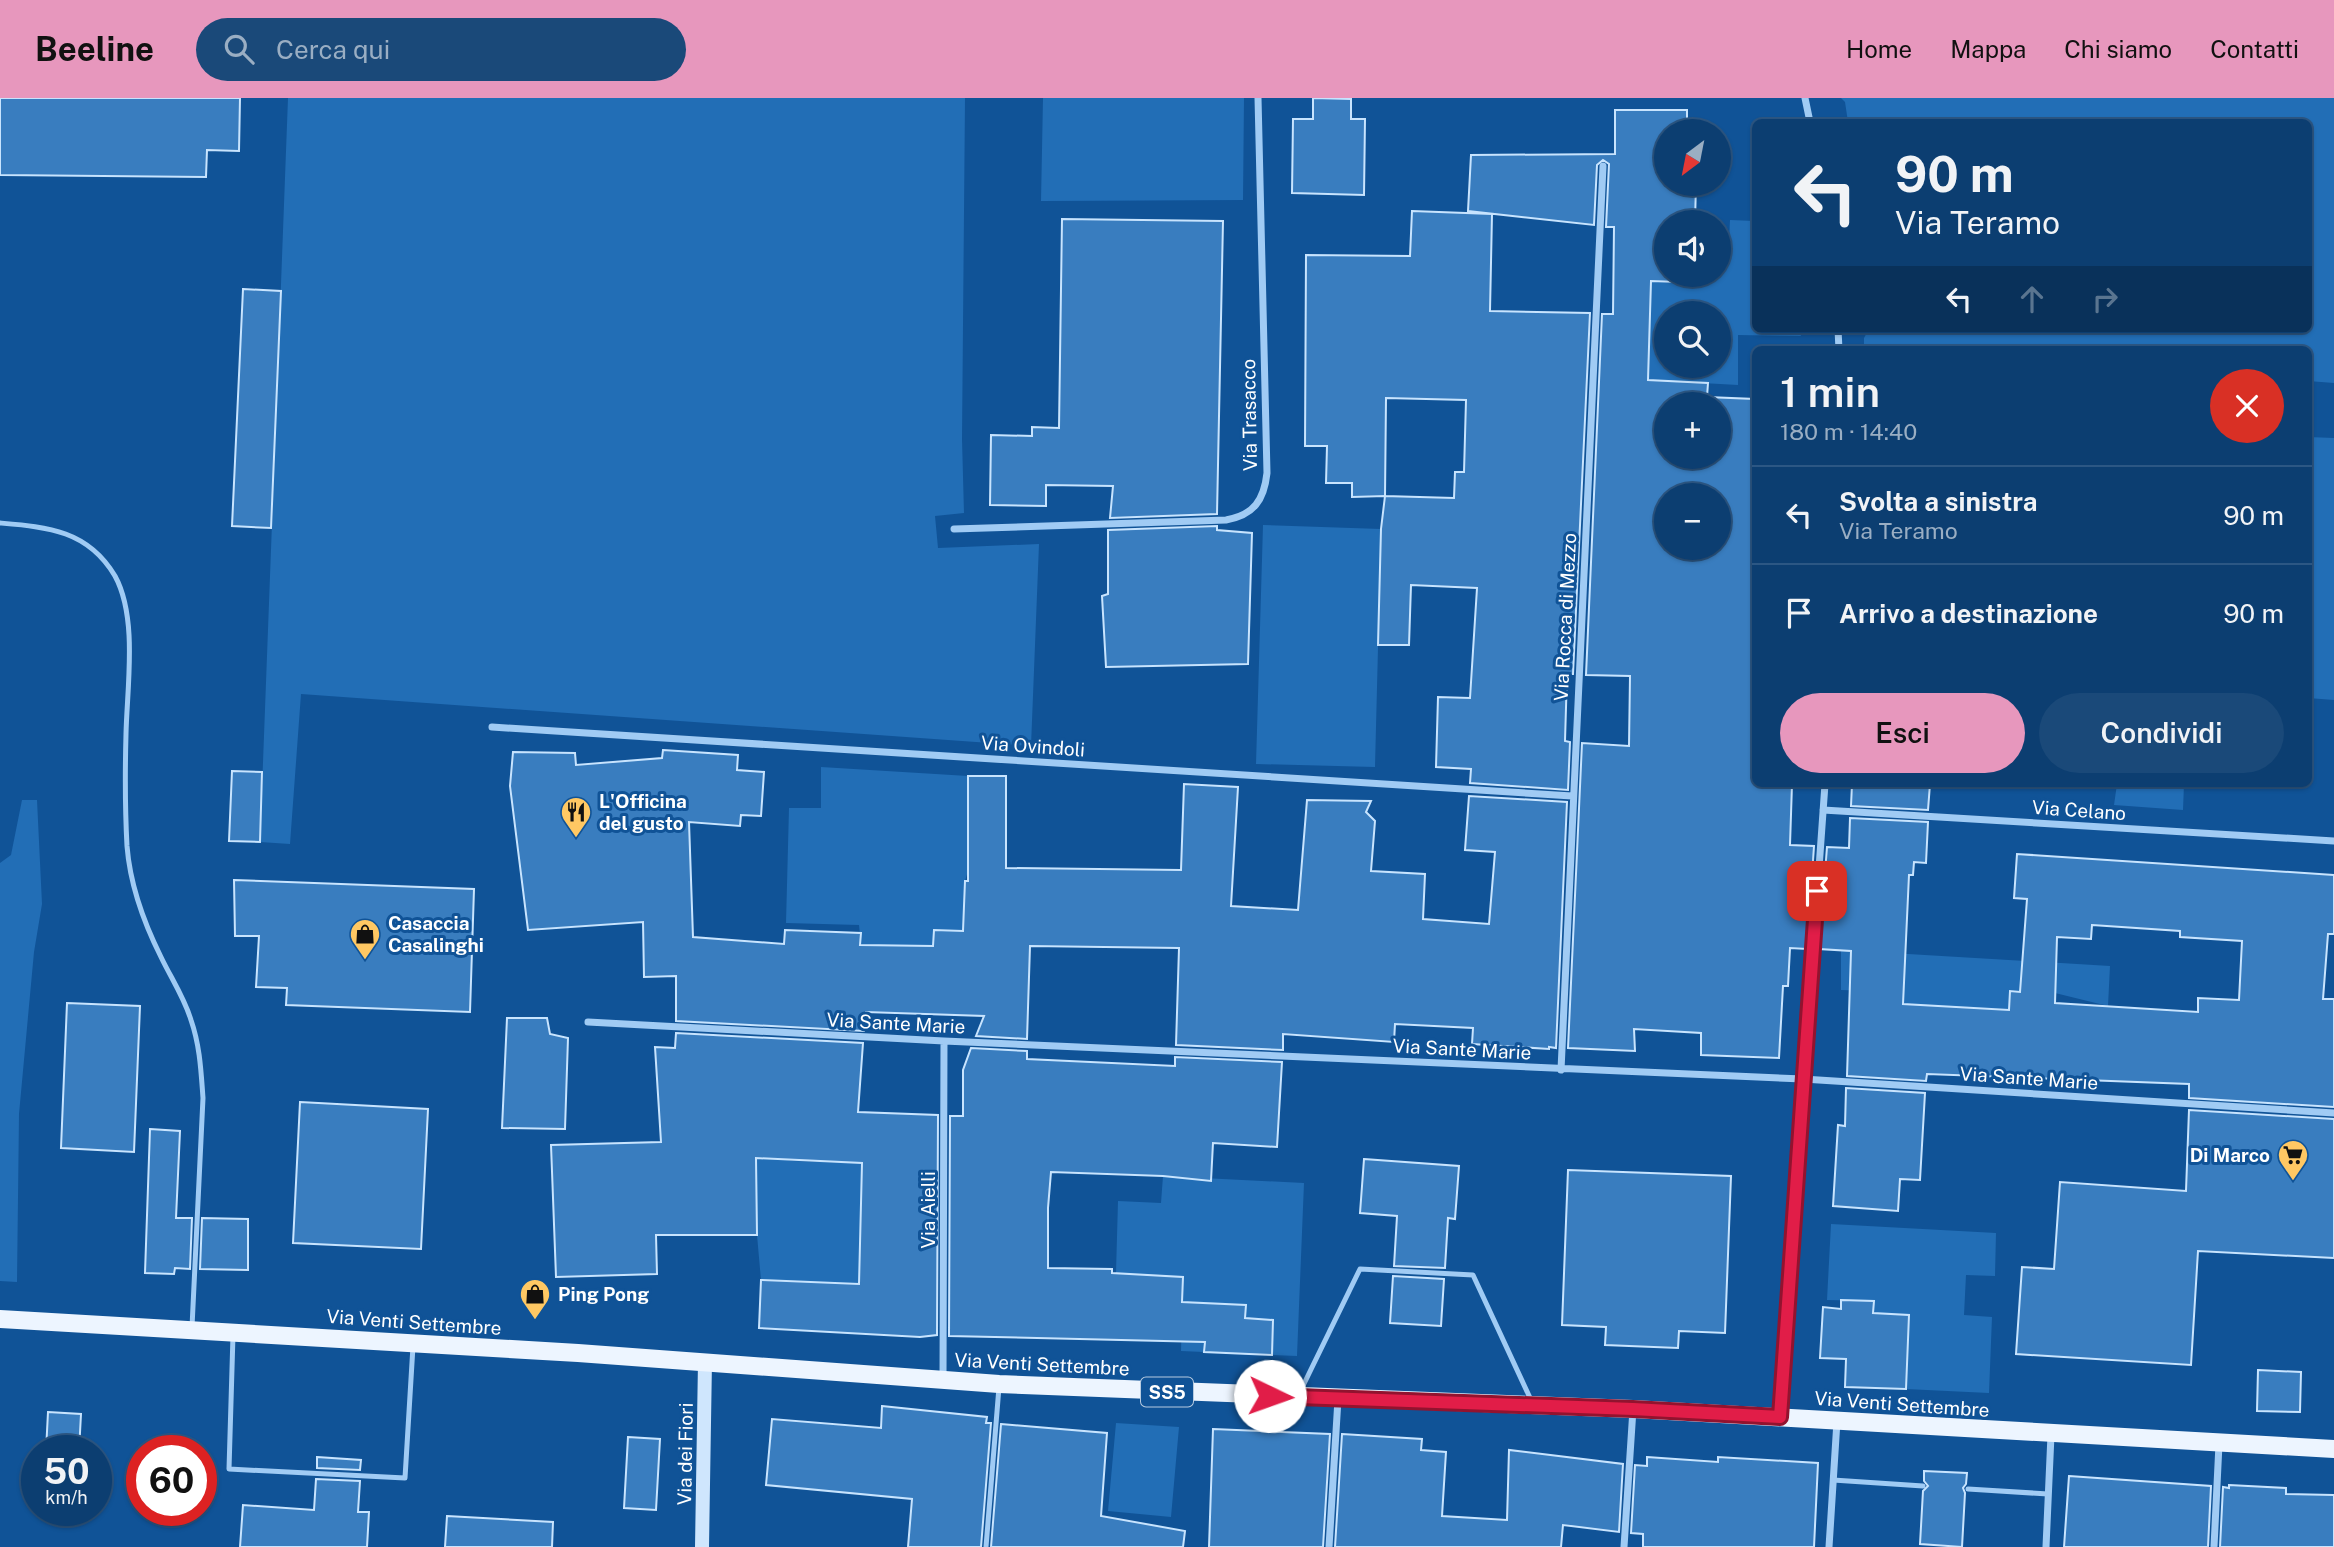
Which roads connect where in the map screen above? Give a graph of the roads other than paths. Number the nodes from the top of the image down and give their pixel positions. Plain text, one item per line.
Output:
1 (1258, 98) edge
2 (1805, 98) edge
3 (1809, 119) edge
4 (1603, 166) dead end
5 (0, 523) edge
6 (954, 529) dead end
7 (492, 727) dead end
8 (1825, 787) edge
9 (1572, 796) junction
10 (1823, 810) junction
11 (2334, 841) edge
12 (589, 1022) dead end
13 (944, 1041) junction
14 (1561, 1070) junction
15 (1803, 1079) junction
16 (2334, 1113) edge
17 (0, 1320) edge
18 (192, 1330) junction
19 (233, 1332) junction
20 (413, 1343) junction
21 (705, 1361) junction
22 (943, 1380) junction
23 (999, 1384) junction
24 (1297, 1398) junction
25 (1338, 1399) junction
26 (1533, 1406) junction
27 (1633, 1409) junction
28 (1780, 1417) junction
29 (1837, 1421) junction
30 (2051, 1435) junction
31 (2220, 1444) junction
32 (2334, 1450) edge
33 (1833, 1480) junction
34 (1923, 1486) dead end
35 (1968, 1489) dead end
36 (2048, 1494) junction
37 (702, 1547) edge
38 (986, 1547) edge
39 (1329, 1547) edge
40 (1624, 1547) edge
41 (1829, 1547) edge
42 (2046, 1547) edge
43 (2214, 1547) edge

1 - 6 street, Via Trasacco
2 - 3 street
4 - 9 street, Via Rocca di Mezzo
5 - 18 lane
7 - 9 street, Via Ovindoli
8 - 10 street
9 - 14 street, Via Rocca di Mezzo
10 - 11 street, Via Celano
10 - 15 street
12 - 13 street, Via Sante Marie
13 - 14 street, Via Sante Marie
13 - 22 street, Via Aielli
14 - 15 street, Via Sante Marie
15 - 16 street, Via Sante Marie
15 - 28 street
17 - 18 main road, Via Venti Settembre / SS5
18 - 19 main road, Via Venti Settembre / SS5
19 - 20 main road, Via Venti Settembre / SS5
19 - 20 lane
20 - 21 main road, Via Venti Settembre / SS5
21 - 22 main road, Via Venti Settembre / SS5
21 - 37 main road, Via dei Fiori
22 - 23 main road, Via Venti Settembre / SS5
23 - 24 main road, Via Venti Settembre / SS5
23 - 38 lane
24 - 25 main road, Via Venti Settembre / SS5
24 - 26 lane
25 - 26 main road, Via Venti Settembre / SS5
25 - 39 street
26 - 27 main road, Via Venti Settembre / SS5
27 - 28 main road, Via Venti Settembre / SS5
27 - 40 street
28 - 29 main road, Via Venti Settembre / SS5
29 - 30 main road, Via Venti Settembre / SS5
29 - 33 street
30 - 31 main road, Via Venti Settembre / SS5
30 - 36 street
31 - 32 main road, Via Venti Settembre / SS5
31 - 43 street
33 - 34 lane
33 - 41 street
35 - 36 lane
36 - 42 street

